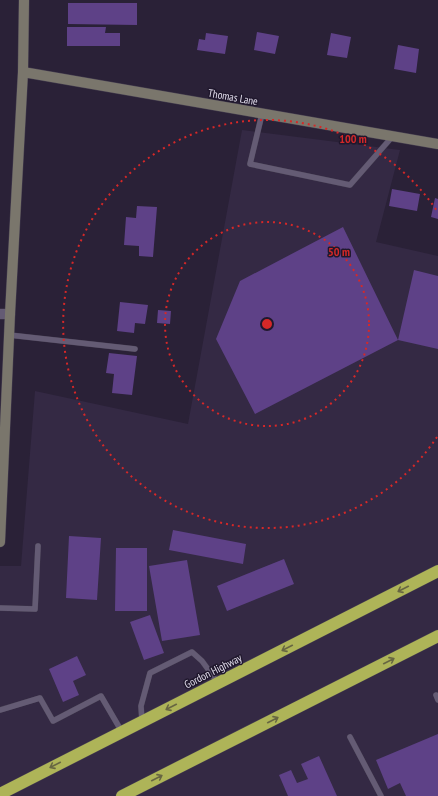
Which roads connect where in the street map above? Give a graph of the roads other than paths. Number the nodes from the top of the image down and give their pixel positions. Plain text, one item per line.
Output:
1 (24, 0) edge
2 (23, 72) junction
3 (262, 114) junction
4 (392, 136) junction
5 (438, 144) edge
6 (5, 314) edge
7 (9, 335) junction
8 (136, 349) dead end
9 (4, 368) edge
10 (0, 542) edge
11 (38, 546) dead end
12 (438, 571) edge
13 (0, 608) edge
14 (438, 636) edge
15 (218, 683) junction
16 (0, 710) edge
17 (142, 722) junction
18 (122, 732) junction
19 (350, 737) dead end
20 (0, 794) edge
21 (122, 796) edge
22 (381, 796) edge

1 - 2 street
2 - 3 street, Thomas Lane
2 - 6 street
3 - 4 street, Thomas Lane
3 - 4 lane
4 - 5 street, Thomas Lane
6 - 7 street
7 - 8 lane
7 - 9 street
9 - 10 street
11 - 13 lane
12 -> 15 highway, Gordon Highway
21 -> 14 highway
15 -> 17 highway, Gordon Highway
15 - 17 lane
16 - 18 lane
17 - 18 highway, Gordon Highway
18 -> 20 highway, Gordon Highway
19 - 22 lane

